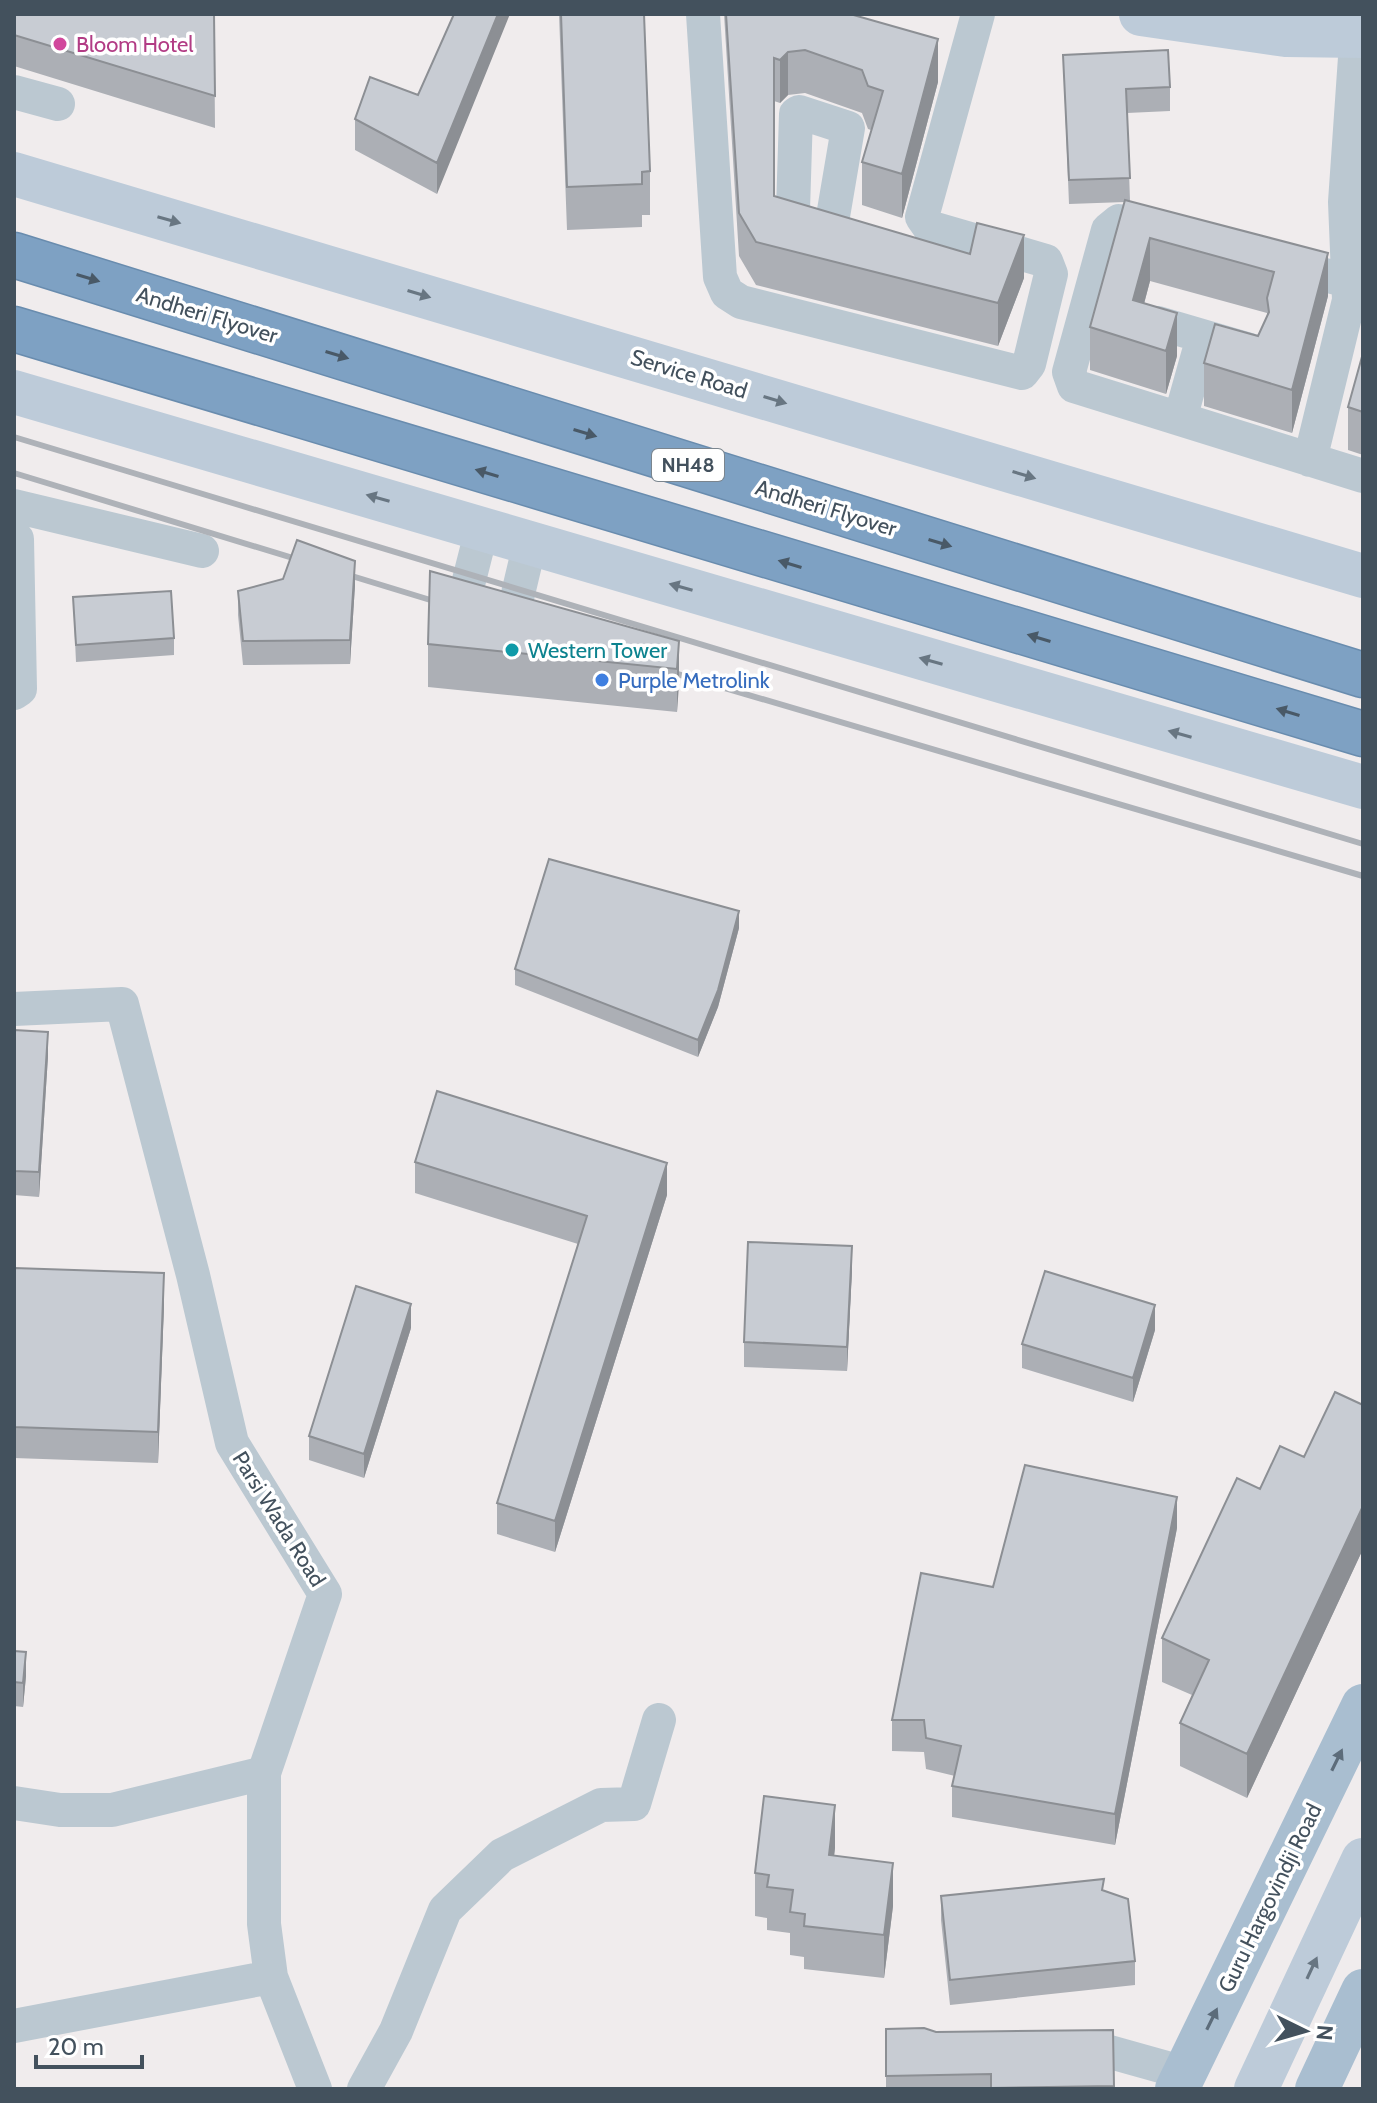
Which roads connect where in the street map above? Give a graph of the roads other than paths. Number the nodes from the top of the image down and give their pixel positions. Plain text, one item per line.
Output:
1 (703, 14) edge
2 (978, 14) edge
3 (1147, 14) edge
4 (1287, 24) edge
5 (1359, 29) edge
6 (14, 92) edge
7 (58, 104) dead end
8 (1356, 161) edge
9 (14, 174) edge
10 (1354, 205) edge
11 (929, 227) junction
12 (1195, 241) edge
13 (14, 255) edge
14 (908, 255) edge
15 (1256, 257) edge
16 (1348, 281) junction
17 (1158, 323) edge
18 (14, 329) edge
19 (1203, 337) junction
20 (1250, 350) edge
21 (14, 392) edge
22 (1180, 419) junction
23 (1310, 460) junction
24 (1363, 476) edge
25 (14, 506) edge
26 (482, 529) junction
27 (14, 536) edge
28 (530, 543) junction
29 (202, 551) dead end
30 (1363, 576) edge
31 (1363, 675) edge
32 (14, 693) edge
33 (1363, 734) edge
34 (1363, 787) edge
35 (14, 1009) edge
36 (1363, 1706) edge
37 (659, 1720) dead end
38 (264, 1773) junction
39 (14, 1803) edge
40 (1363, 1860) edge
41 (271, 1977) junction
42 (1363, 1991) edge
43 (14, 2026) edge
44 (1038, 2052) edge
45 (1181, 2081) edge
46 (315, 2089) edge
47 (364, 2089) edge
48 (1256, 2089) edge
49 (1317, 2089) edge

1 - 11 street
2 - 11 street
3 - 4 street
4 - 5 street
5 - 8 street
6 - 7 street
8 - 10 street
9 -> 30 street, Service Road
10 - 16 street
11 - 14 street
12 - 22 street
13 -> 31 highway, Andheri Flyover / NH48
15 - 16 street
16 - 23 street
17 - 19 street
33 -> 18 highway
19 - 20 street
19 - 22 street
26 -> 21 street
22 - 23 street
23 - 24 street
25 - 29 street
26 - 28 street
26 - 28 street
27 - 32 street
34 -> 28 street
35 - 38 street, Parsi Wada Road
45 -> 36 main road, Guru Hargovindji Road
37 - 47 street
38 - 39 street
38 - 41 street, Parsi Wada Road
48 -> 40 street
41 - 43 street
41 - 46 street, Parsi Wada Road
42 - 49 main road
44 - 45 street

